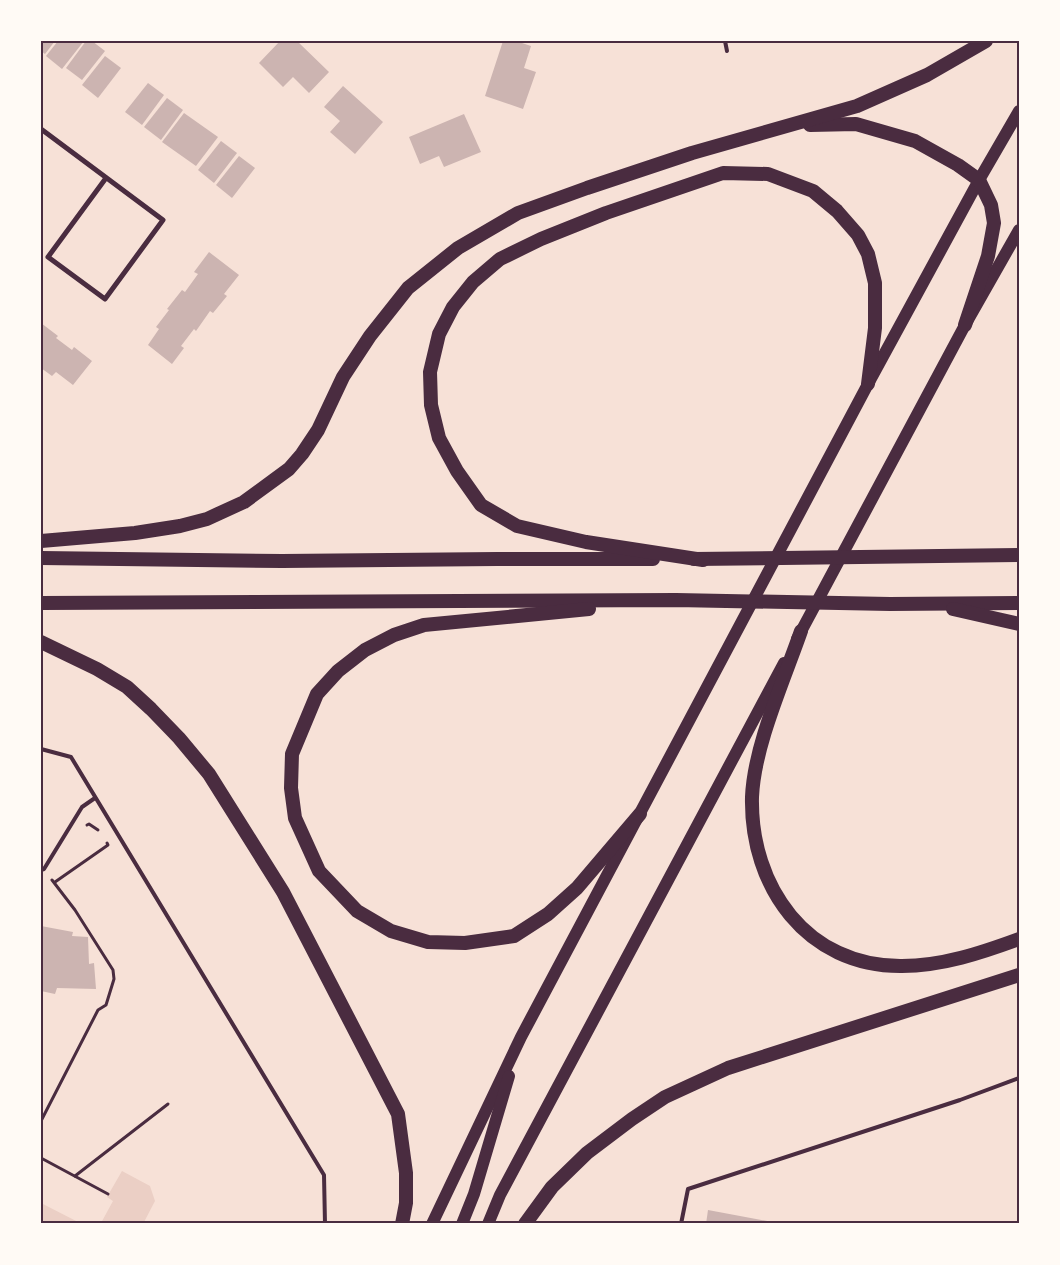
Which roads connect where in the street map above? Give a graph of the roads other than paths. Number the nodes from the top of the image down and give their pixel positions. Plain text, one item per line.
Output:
1 (726, 41) edge
2 (986, 41) edge
3 (727, 51) dead end
4 (1019, 111) edge
5 (791, 125) junction
6 (41, 129) edge
7 (106, 178) junction
8 (979, 180) junction
9 (1019, 230) edge
10 (965, 325) junction
11 (868, 384) junction
12 (41, 541) edge
13 (1019, 555) edge
14 (41, 558) edge
15 (703, 560) junction
16 (676, 600) junction
17 (41, 603) edge
18 (1019, 603) edge
19 (931, 604) junction
20 (1019, 624) edge
21 (801, 631) junction
22 (41, 642) edge
23 (41, 750) edge
24 (95, 798) junction
25 (640, 814) junction
26 (41, 870) edge
27 (1019, 939) edge
28 (1019, 974) edge
29 (521, 1037) junction
30 (1019, 1078) edge
31 (325, 1224) edge
32 (402, 1224) edge
33 (432, 1224) edge
34 (462, 1224) edge
35 (488, 1224) edge
36 (525, 1224) edge
37 (680, 1224) edge

1 - 3 lane
2 - 5 highway
4 - 8 main road
5 - 8 highway
5 - 12 highway
6 - 7 street
7 - 7 street
8 - 10 highway
8 - 11 main road
9 - 10 main road
10 - 21 main road
11 - 15 highway
11 - 25 main road
13 - 15 highway
14 - 15 highway
16 - 17 highway
16 - 19 highway
16 - 25 highway
18 - 19 highway
19 - 20 highway
21 - 27 highway
21 - 35 main road
22 - 32 highway
23 - 24 lane
24 - 26 lane
24 - 31 lane
25 - 29 main road
28 - 36 highway
29 - 33 main road
29 - 34 main road
30 - 37 lane

